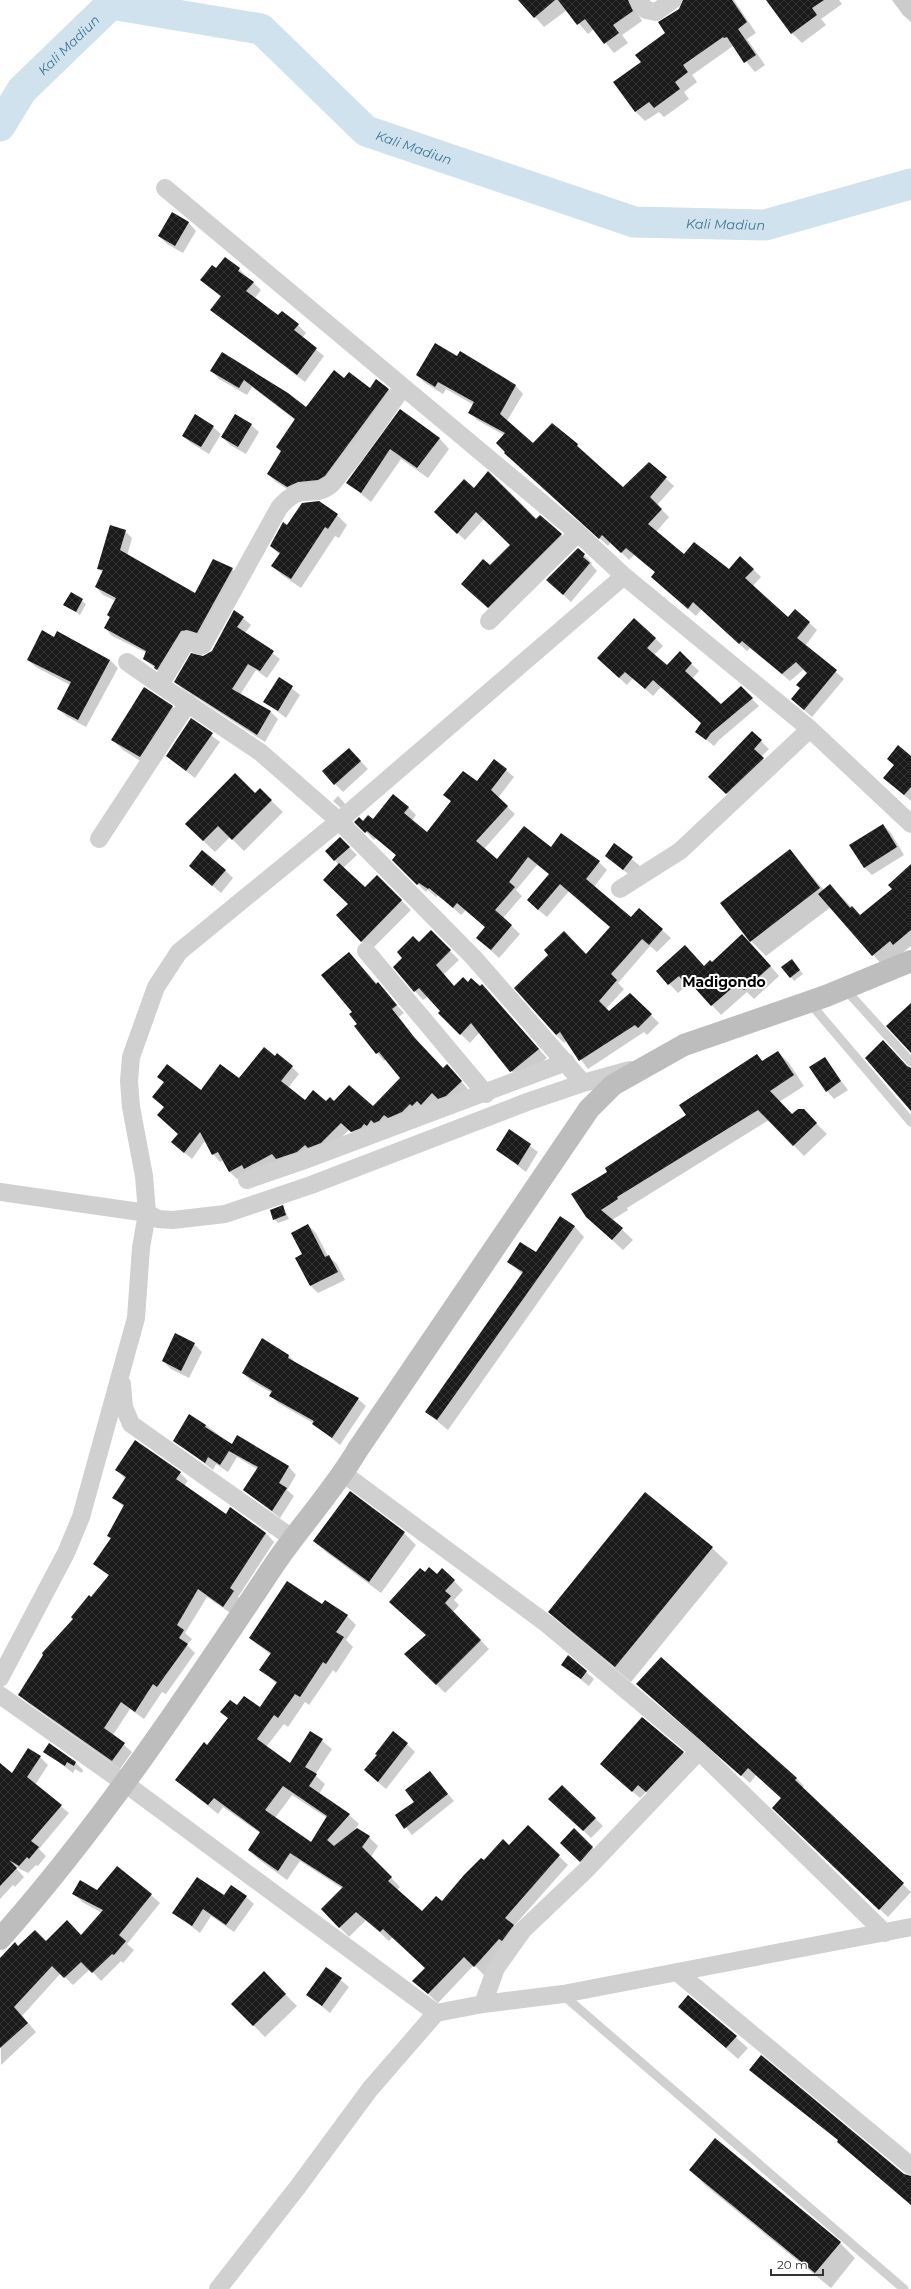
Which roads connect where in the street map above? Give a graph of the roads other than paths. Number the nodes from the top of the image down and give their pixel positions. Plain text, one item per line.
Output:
1 (638, 0) edge
2 (673, 0) edge
3 (165, 188) dead end
4 (404, 386) junction
5 (578, 533) junction
6 (624, 576) junction
7 (489, 621) dead end
8 (127, 662) dead end
9 (160, 684) junction
10 (188, 703) junction
11 (810, 729) junction
12 (339, 821) junction
13 (911, 824) edge
14 (99, 839) dead end
15 (620, 889) dead end
16 (366, 951) dead end
17 (911, 961) edge
18 (845, 989) junction
19 (809, 1002) junction
20 (566, 1062) junction
21 (911, 1062) edge
22 (642, 1067) junction
23 (583, 1083) junction
24 (486, 1094) junction
25 (911, 1122) edge
26 (247, 1180) dead end
27 (0, 1192) edge
28 (146, 1213) junction
29 (121, 1371) junction
30 (344, 1474) junction
31 (292, 1538) junction
32 (0, 1678) edge
33 (0, 1695) edge
34 (700, 1752) junction
35 (123, 1782) junction
36 (911, 1927) edge
37 (885, 1933) junction
38 (0, 1939) edge
39 (677, 1972) junction
40 (563, 1994) junction
41 (483, 2004) junction
42 (436, 2013) junction
43 (911, 2166) edge
44 (218, 2289) edge
45 (904, 2289) edge

1 - 2 street
3 - 4 street
4 - 5 street
4 - 9 street
5 - 6 street
5 - 7 street
6 - 11 street
6 - 12 street
8 - 9 street
9 - 10 street
10 - 12 street
10 - 14 street
11 - 13 street
11 - 15 street
12 - 20 street
12 - 28 street
16 - 24 street
17 - 18 main road
18 - 19 main road
18 - 21 lane
19 - 22 main road
19 - 25 lane
20 - 23 street
20 - 24 street
22 - 23 street
22 - 30 main road
23 - 28 street
24 - 26 street
27 - 28 street
28 - 29 street
29 - 31 street
29 - 32 street
30 - 31 main road
30 - 34 street
31 - 35 main road
33 - 35 street
34 - 37 street
34 - 41 street
35 - 38 main road
35 - 42 street
36 - 37 street
37 - 39 street
39 - 40 street
39 - 43 street
40 - 41 street
40 - 45 lane
41 - 42 street
42 - 44 street

